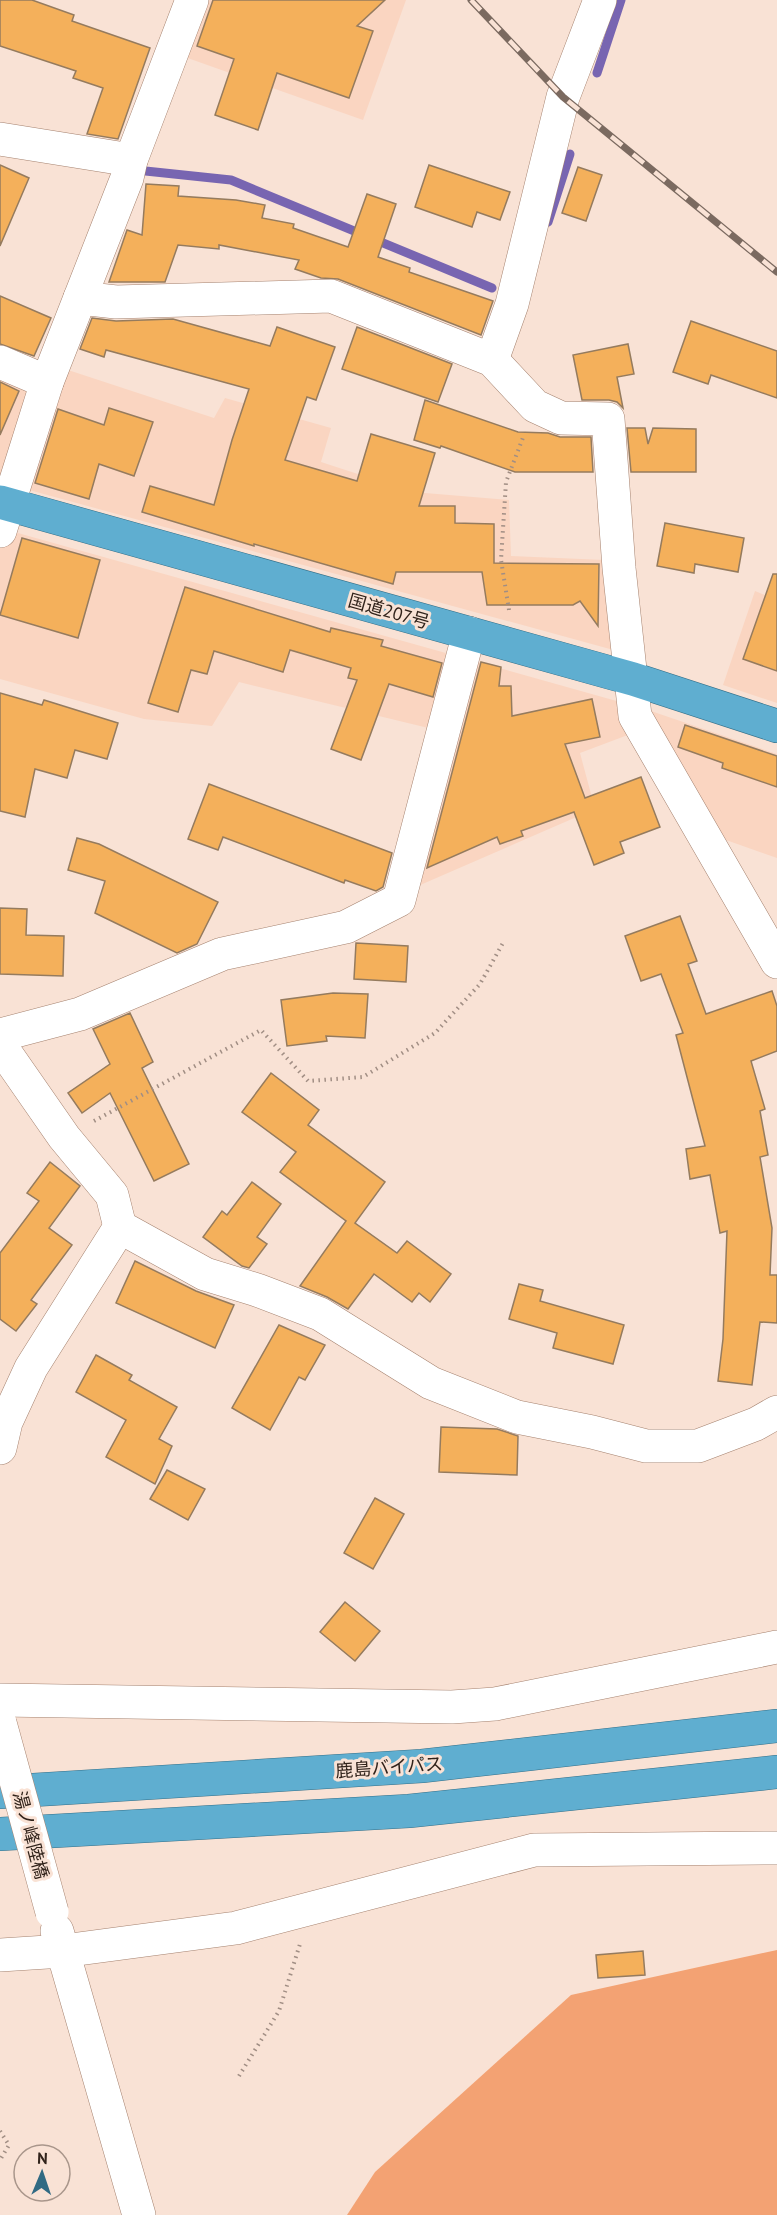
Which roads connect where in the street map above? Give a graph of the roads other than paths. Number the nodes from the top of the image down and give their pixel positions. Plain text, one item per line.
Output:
1 (192, 0) edge
2 (600, 0) edge
3 (0, 139) edge
4 (129, 169) junction
5 (80, 298) junction
6 (492, 360) junction
7 (0, 362) edge
8 (47, 382) junction
9 (2, 512) edge
10 (469, 633) junction
11 (633, 679) junction
12 (777, 726) edge
13 (777, 962) edge
14 (0, 1035) edge
15 (0, 1046) edge
16 (120, 1227) junction
17 (777, 1412) edge
18 (0, 1448) edge
19 (777, 1647) edge
20 (0, 1700) edge
21 (0, 1722) edge
22 (777, 1726) edge
23 (777, 1772) edge
24 (0, 1792) edge
25 (0, 1834) edge
26 (777, 1848) edge
27 (63, 1951) junction
28 (0, 1955) edge
29 (139, 2215) edge

1 - 4 street
2 - 6 street
3 - 4 street
4 - 5 street
5 - 6 street
5 - 8 street
6 - 11 street
7 - 8 street
8 - 9 street
9 - 10 highway, 国道207号
10 - 11 highway, 国道207号
10 - 14 street
11 - 12 highway, 国道207号
11 - 13 street
15 - 16 street
16 - 17 street
16 - 18 street
19 - 20 street
21 - 27 street, 湯ノ峰陸橋, bridge
22 - 24 highway, 鹿島バイパス
23 - 25 highway
26 - 27 street
27 - 28 street
27 - 29 street, 湯ノ峰陸橋

